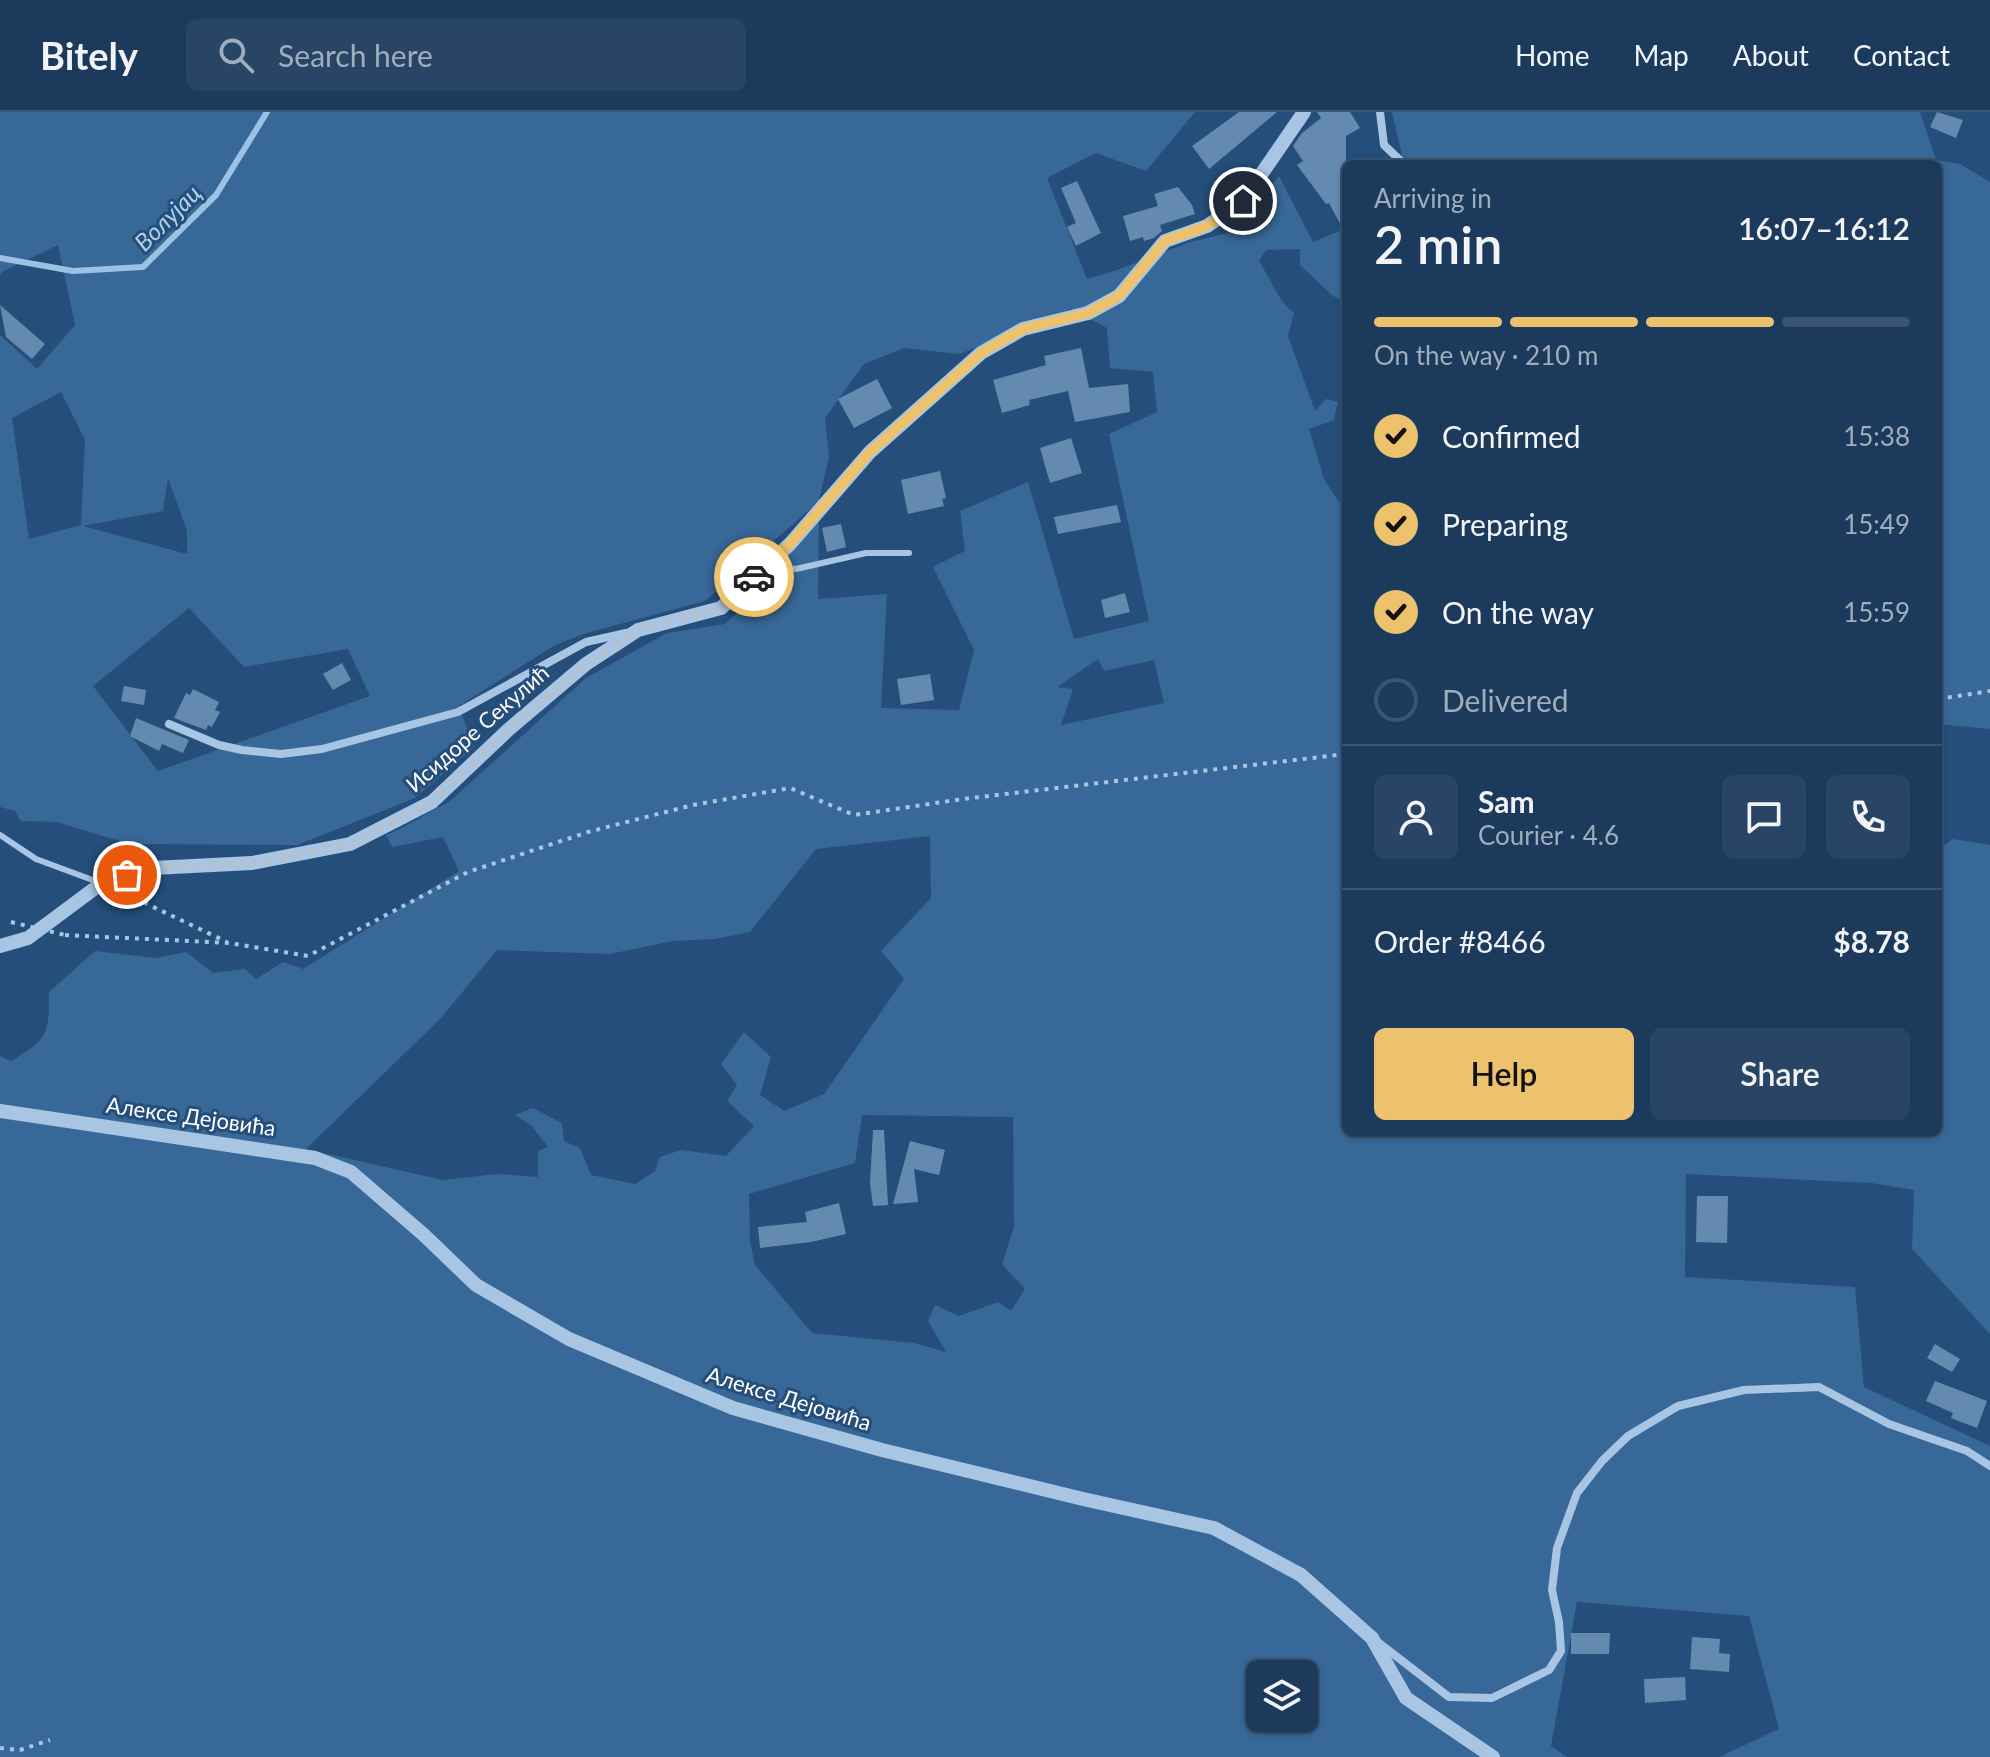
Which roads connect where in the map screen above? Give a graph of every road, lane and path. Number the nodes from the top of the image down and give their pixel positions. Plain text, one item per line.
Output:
1 (1304, 112) edge
2 (1380, 112) edge
3 (1400, 160) edge
4 (909, 553) dead end
5 (767, 566) junction
6 (638, 630) junction
7 (1990, 691) edge
8 (1942, 698) edge
9 (169, 724) dead end
10 (1342, 754) edge
11 (0, 835) edge
12 (102, 883) junction
13 (11, 922) dead end
14 (229, 943) junction
15 (0, 946) edge
16 (0, 1111) edge
17 (1990, 1466) edge
18 (1372, 1638) junction
19 (50, 1740) dead end
20 (0, 1748) edge
21 (1493, 1757) edge

1 - 5 street, Исидоре Секулић
2 - 3 street
4 - 5 lane
5 - 6 street, Исидоре Секулић
6 - 9 street, Исидоре Секулић
6 - 12 street, Исидоре Секулић
7 - 8 path
10 - 14 path
11 - 12 lane
12 - 14 path
12 - 15 street
13 - 14 path, bridge
16 - 18 street, Алексе Дејовића
17 - 18 street
18 - 21 street, Алексе Дејовића
19 - 20 path

